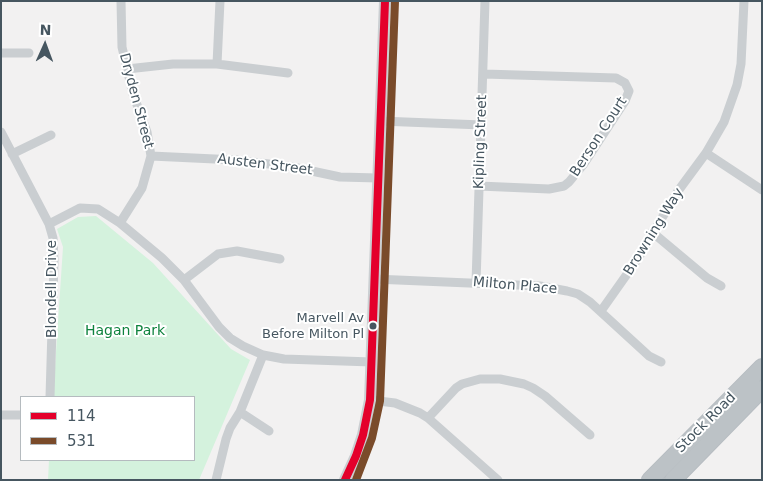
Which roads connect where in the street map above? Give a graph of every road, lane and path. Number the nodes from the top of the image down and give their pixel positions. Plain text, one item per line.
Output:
1 (120, 1) edge
2 (220, 1) edge
3 (385, 1) edge
4 (485, 1) edge
5 (744, 1) edge
6 (1, 53) edge
7 (29, 53) dead end
8 (217, 64) junction
9 (127, 69) junction
10 (288, 73) dead end
11 (484, 74) junction
12 (380, 121) junction
13 (482, 125) junction
14 (1, 132) edge
15 (51, 135) dead end
16 (706, 153) junction
17 (12, 154) junction
18 (151, 156) junction
19 (378, 178) junction
20 (479, 186) junction
21 (762, 190) edge
22 (50, 224) junction
23 (120, 224) junction
24 (652, 232) junction
25 (280, 259) dead end
26 (374, 279) junction
27 (184, 280) junction
28 (476, 282) junction
29 (721, 286) dead end
30 (601, 311) junction
31 (263, 355) junction
32 (372, 362) junction
33 (661, 362) dead end
34 (762, 367) edge
35 (762, 390) edge
36 (50, 396) edge
37 (370, 400) junction
38 (240, 412) junction
39 (1, 415) edge
40 (20, 415) edge
41 (428, 418) junction
42 (269, 431) dead end
43 (590, 435) dead end
44 (216, 480) edge
45 (345, 480) edge
46 (498, 480) edge
47 (650, 480) edge
48 (673, 480) edge

1 - 9 street, Dryden Street
2 - 8 street
3 - 12 street
4 - 11 street, Kipling Street
5 - 16 street, Browning Way
6 - 7 street
8 - 9 street
8 - 10 street
9 - 18 street, Dryden Street
11 - 13 street, Kipling Street
11 - 20 street, Berson Court
12 - 13 street
12 - 19 street
13 - 20 street, Kipling Street
14 - 17 street, Blondell Drive
15 - 17 street
16 - 21 street
16 - 24 street, Browning Way
17 - 22 street, Blondell Drive
18 - 19 street, Austen Street
18 - 23 street, Dryden Street
19 - 26 street
20 - 28 street, Kipling Street
22 - 23 street
22 - 36 street, Blondell Drive
23 - 27 street
24 - 29 street
24 - 30 street, Browning Way
25 - 27 street
26 - 28 street, Milton Place
26 - 32 street
27 - 31 street
28 - 30 street, Milton Place
30 - 33 street, Milton Place
31 - 32 street
31 - 38 street
32 - 37 street
34 - 47 highway, Stock Road
35 - 48 highway, Stock Road
37 - 41 street
37 - 45 street
38 - 42 street
38 - 44 street
39 - 40 street
41 - 43 street
41 - 46 street

